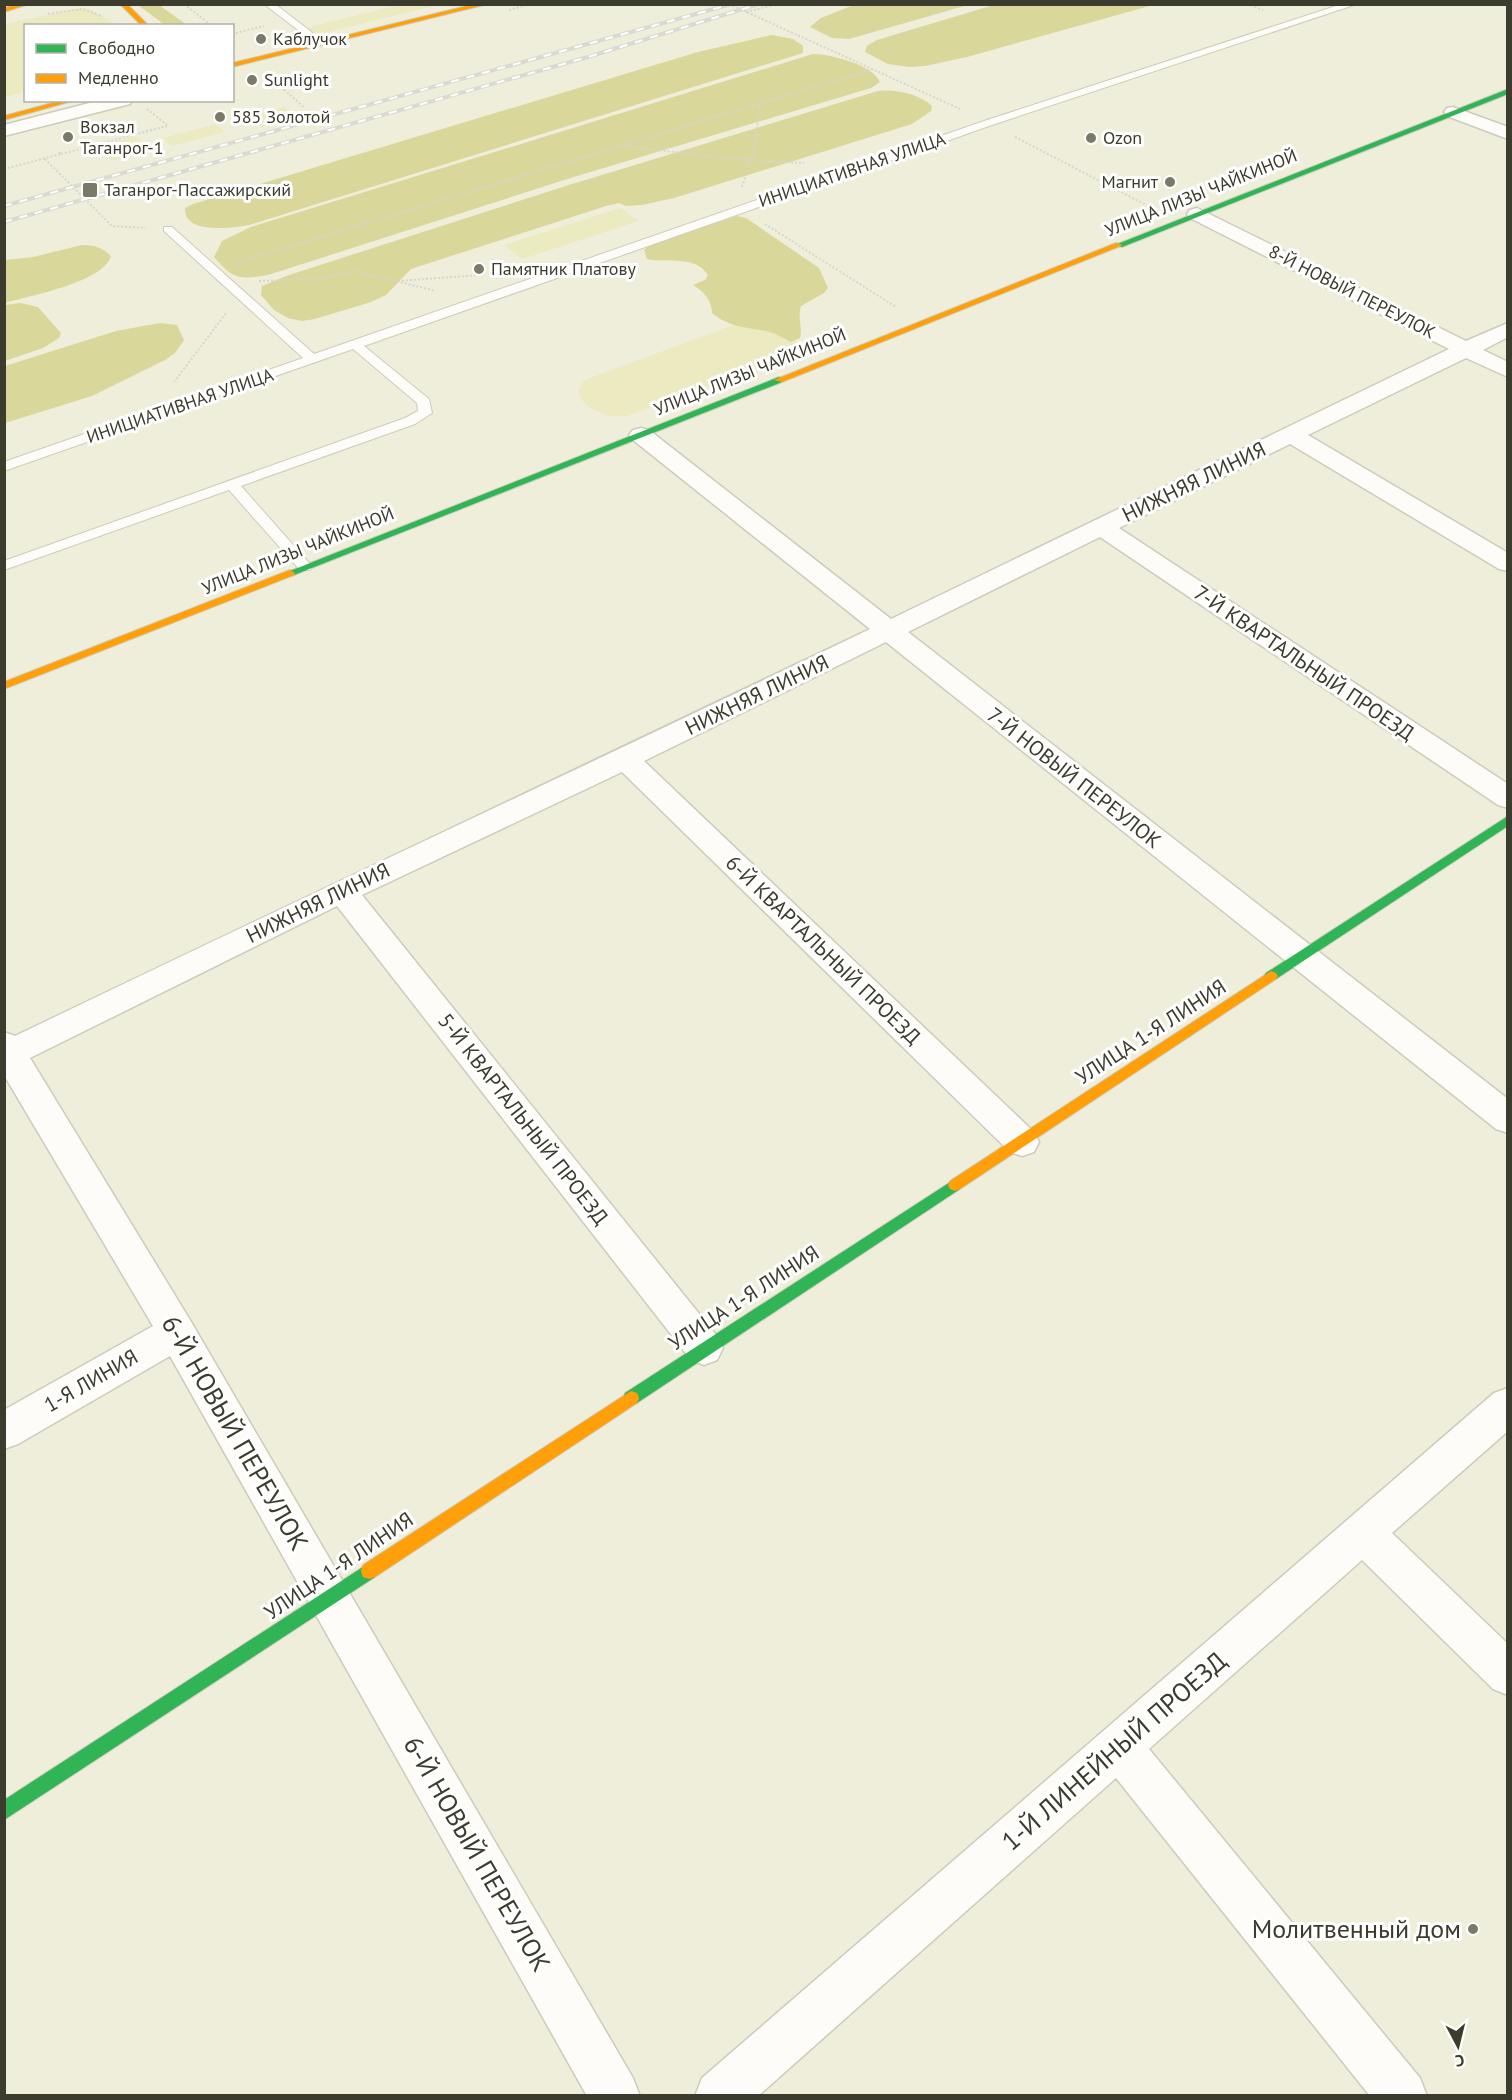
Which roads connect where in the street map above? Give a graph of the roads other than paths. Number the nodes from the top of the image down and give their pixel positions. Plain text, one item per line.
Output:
1 (26, 4) edge
2 (123, 4) edge
3 (485, 4) edge
4 (1353, 4) edge
5 (270, 5) edge
6 (4, 10) edge
7 (144, 24) edge
8 (322, 44) junction
9 (234, 63) edge
10 (1508, 90) edge
11 (65, 102) edge
12 (116, 102) edge
13 (1453, 112) junction
14 (4, 118) edge
15 (4, 131) edge
16 (1508, 134) edge
17 (1197, 214) junction
18 (168, 229) road end
19 (1508, 329) edge
20 (354, 344) junction
21 (1466, 350) junction
22 (312, 359) junction
23 (1508, 371) edge
24 (641, 435) junction
25 (1291, 435) junction
26 (4, 467) edge
27 (232, 485) junction
28 (1101, 528) junction
29 (1508, 564) edge
30 (4, 566) edge
31 (305, 567) junction
32 (888, 631) junction
33 (4, 686) edge
34 (625, 759) junction
35 (1508, 798) edge
36 (1508, 820) edge
37 (342, 891) junction
38 (1301, 958) junction
39 (6, 1052) edge
40 (1508, 1119) edge
41 (1022, 1142) junction
42 (177, 1332) junction
43 (704, 1348) junction
44 (1508, 1406) edge
45 (4, 1431) edge
46 (1363, 1533) junction
47 (330, 1598) junction
48 (1508, 1674) edge
49 (1118, 1746) junction
50 (4, 1811) edge
51 (615, 2096) edge
52 (720, 2096) edge
53 (1402, 2096) edge

1 - 6 main road
2 - 7 main road
3 - 8 main road
4 - 20 lane, ИНИЦИАТИВНАЯ УЛИЦА
5 - 8 lane
8 - 9 main road
10 - 13 main road, УЛИЦА ЛИЗЫ ЧАЙКИНОЙ
11 - 14 main road
12 - 15 street
13 - 16 street
13 - 17 main road, УЛИЦА ЛИЗЫ ЧАЙКИНОЙ
17 - 21 street, 8-Й НОВЫЙ ПЕРЕУЛОК
17 - 24 main road, УЛИЦА ЛИЗЫ ЧАЙКИНОЙ
18 - 22 lane
19 - 21 street, НИЖНЯЯ ЛИНИЯ
20 - 22 lane, ИНИЦИАТИВНАЯ УЛИЦА
20 - 27 lane
21 - 23 street, 8-Й НОВЫЙ ПЕРЕУЛОК
21 - 25 street, НИЖНЯЯ ЛИНИЯ
22 - 26 lane, ИНИЦИАТИВНАЯ УЛИЦА
24 - 31 main road, УЛИЦА ЛИЗЫ ЧАЙКИНОЙ
24 - 32 street, 7-Й НОВЫЙ ПЕРЕУЛОК
25 - 28 street, НИЖНЯЯ ЛИНИЯ
25 - 29 street
27 - 30 lane
27 - 31 lane
28 - 32 street, НИЖНЯЯ ЛИНИЯ
28 - 35 street, 7-Й КВАРТАЛЬНЫЙ ПРОЕЗД
31 - 33 main road, УЛИЦА ЛИЗЫ ЧАЙКИНОЙ
32 - 34 street, НИЖНЯЯ ЛИНИЯ
32 - 38 street, 7-Й НОВЫЙ ПЕРЕУЛОК
34 - 37 street, НИЖНЯЯ ЛИНИЯ
34 - 41 street, 6-Й КВАРТАЛЬНЫЙ ПРОЕЗД
36 - 38 main road, УЛИЦА 1-Я ЛИНИЯ
37 - 39 street, НИЖНЯЯ ЛИНИЯ
37 - 43 street, 5-Й КВАРТАЛЬНЫЙ ПРОЕЗД
38 - 40 street, 7-Й НОВЫЙ ПЕРЕУЛОК
38 - 41 main road, УЛИЦА 1-Я ЛИНИЯ
39 - 42 street, 6-Й НОВЫЙ ПЕРЕУЛОК
41 - 43 main road, УЛИЦА 1-Я ЛИНИЯ
42 - 45 street, 1-Я ЛИНИЯ
42 - 47 street, 6-Й НОВЫЙ ПЕРЕУЛОК
43 - 47 main road, УЛИЦА 1-Я ЛИНИЯ
44 - 46 street, 1-Й ЛИНЕЙНЫЙ ПРОЕЗД
46 - 48 street
46 - 49 street, 1-Й ЛИНЕЙНЫЙ ПРОЕЗД
47 - 50 main road, УЛИЦА 1-Я ЛИНИЯ
47 - 51 street, 6-Й НОВЫЙ ПЕРЕУЛОК
49 - 52 street, 1-Й ЛИНЕЙНЫЙ ПРОЕЗД
49 - 53 street

